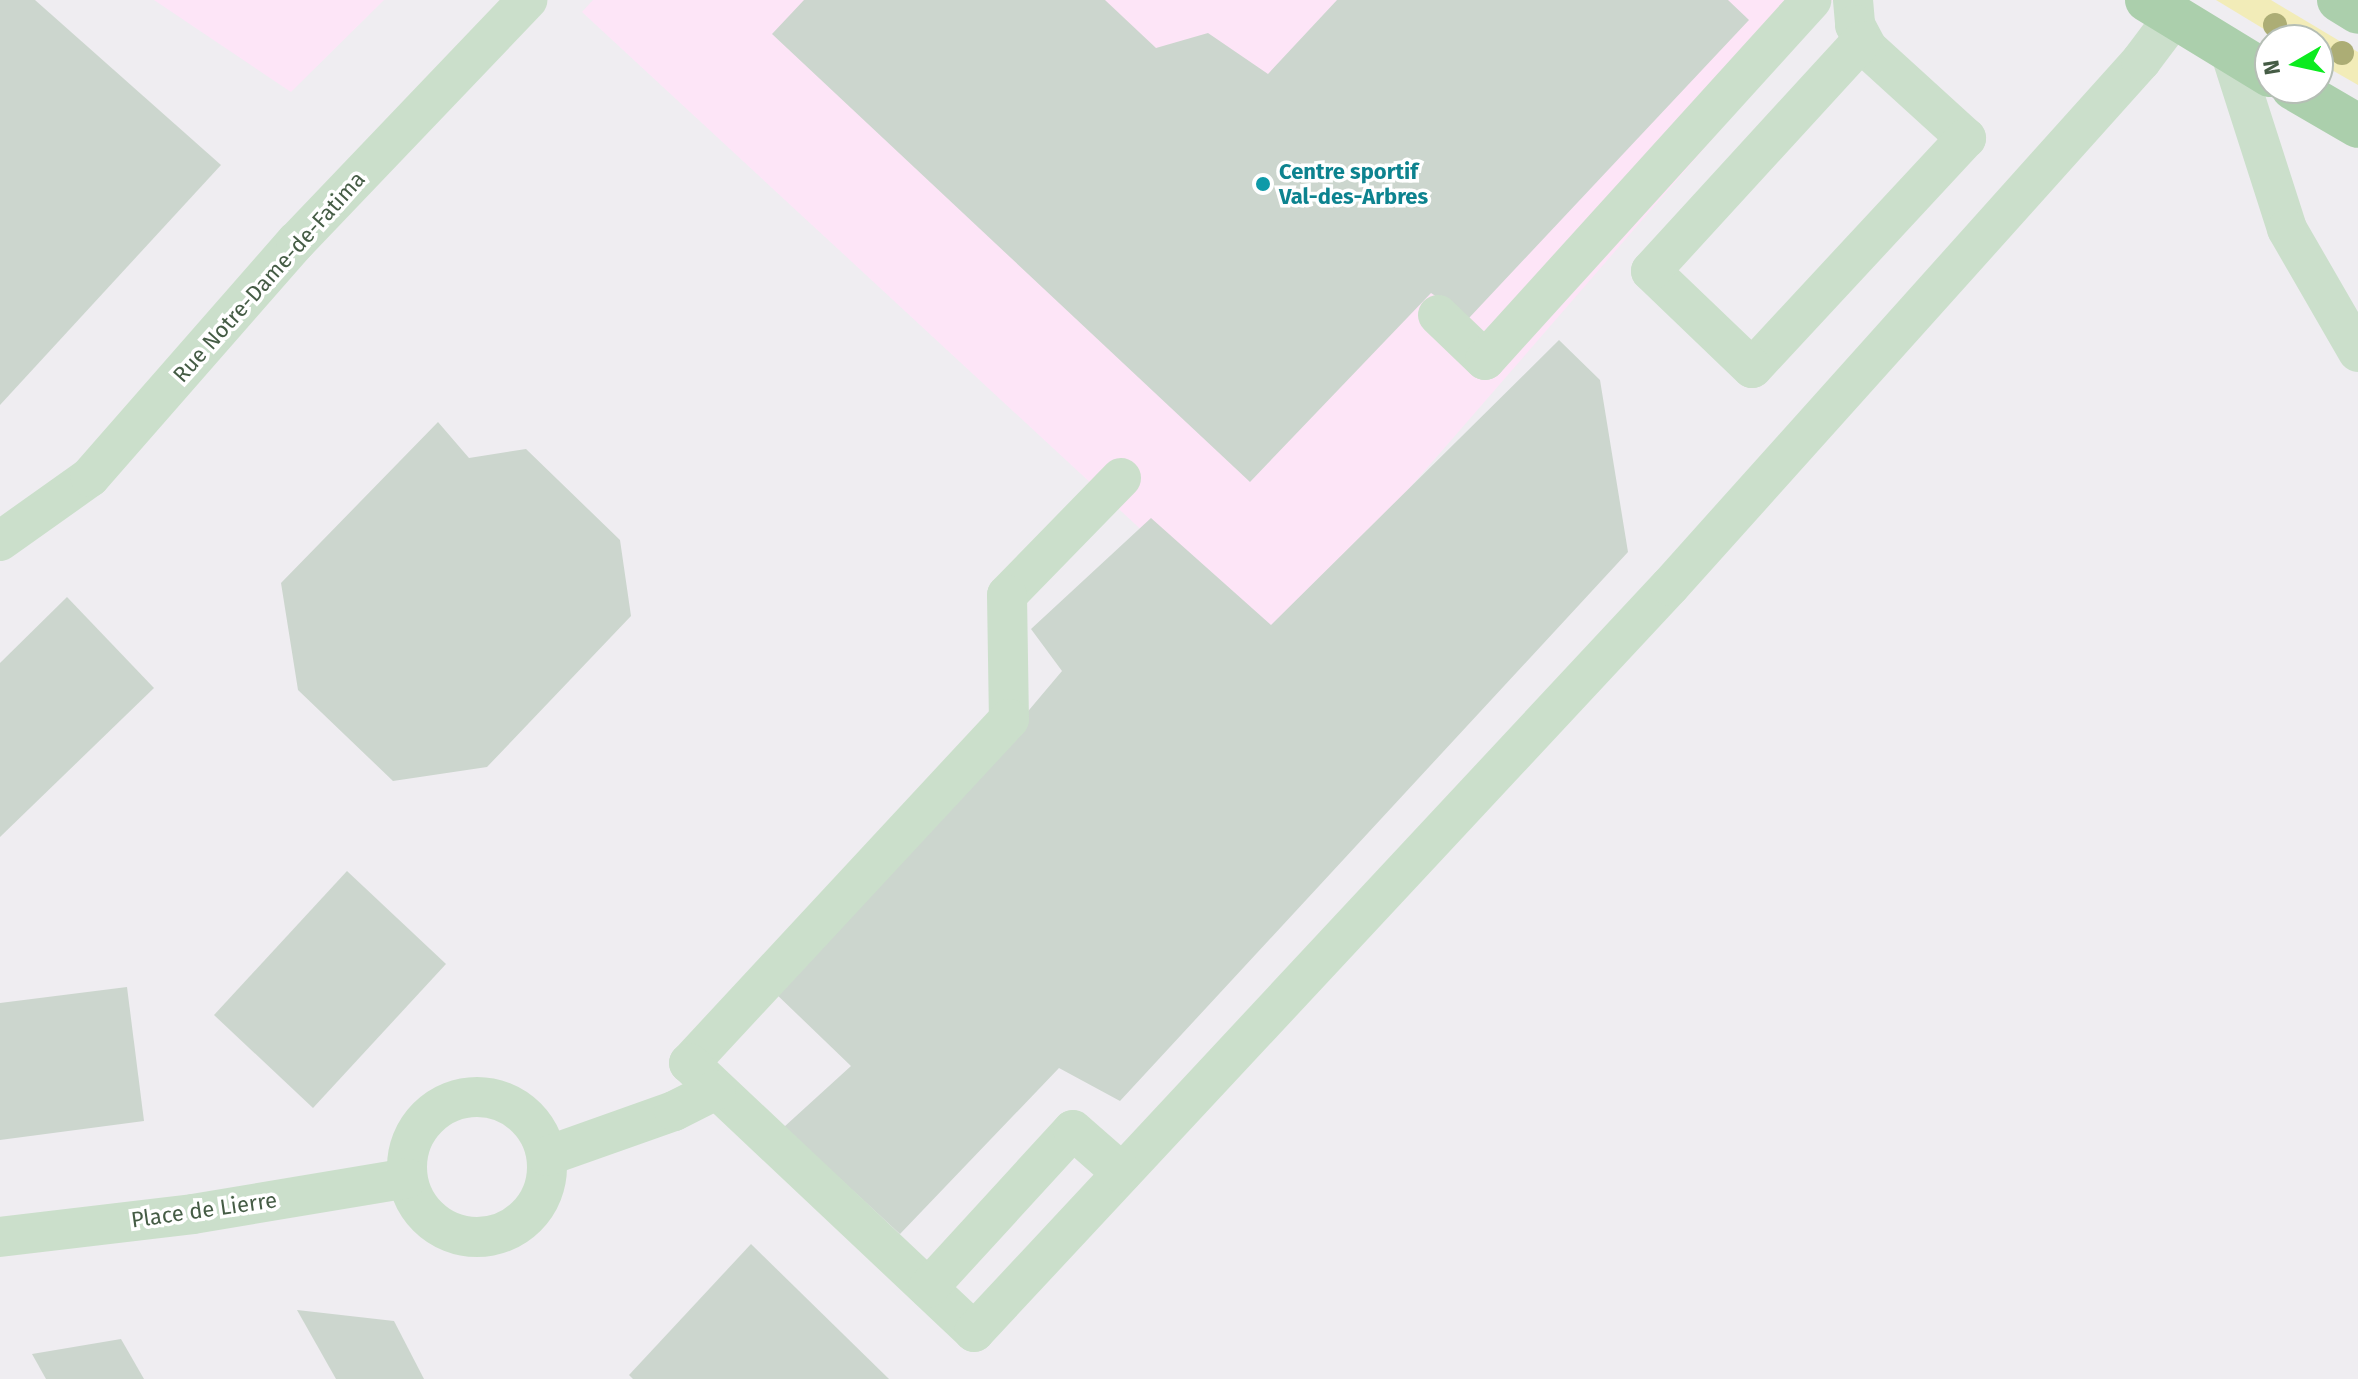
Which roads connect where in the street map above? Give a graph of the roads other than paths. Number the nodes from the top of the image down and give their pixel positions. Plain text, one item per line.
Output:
1 (527, 0) edge
2 (1811, 0) edge
3 (1853, 0) edge
4 (2339, 0) edge
5 (2161, 8) edge
6 (2358, 12) edge
7 (1862, 41) junction
8 (2230, 51) junction
9 (2254, 65) edge
10 (2320, 104) edge
11 (2358, 126) edge
12 (1438, 315) dead end
13 (2358, 352) edge
14 (1121, 478) dead end
15 (0, 541) edge
16 (716, 1090) junction
17 (547, 1156) junction
18 (1122, 1173) junction
19 (407, 1178) junction
20 (0, 1237) edge
21 (928, 1288) junction

1 - 15 street, Rue Notre-Dame-de-Fatima
2 - 12 street
3 - 7 street
4 - 6 main road
5 - 8 main road
5 - 18 street
7 - 7 street
8 - 9 main road
8 - 13 street
10 - 11 main road
14 - 16 street
16 - 17 street
16 - 21 street
17 - 19 street
17 - 19 street
18 - 21 street
18 - 21 street
19 - 20 street, Place de Lierre

